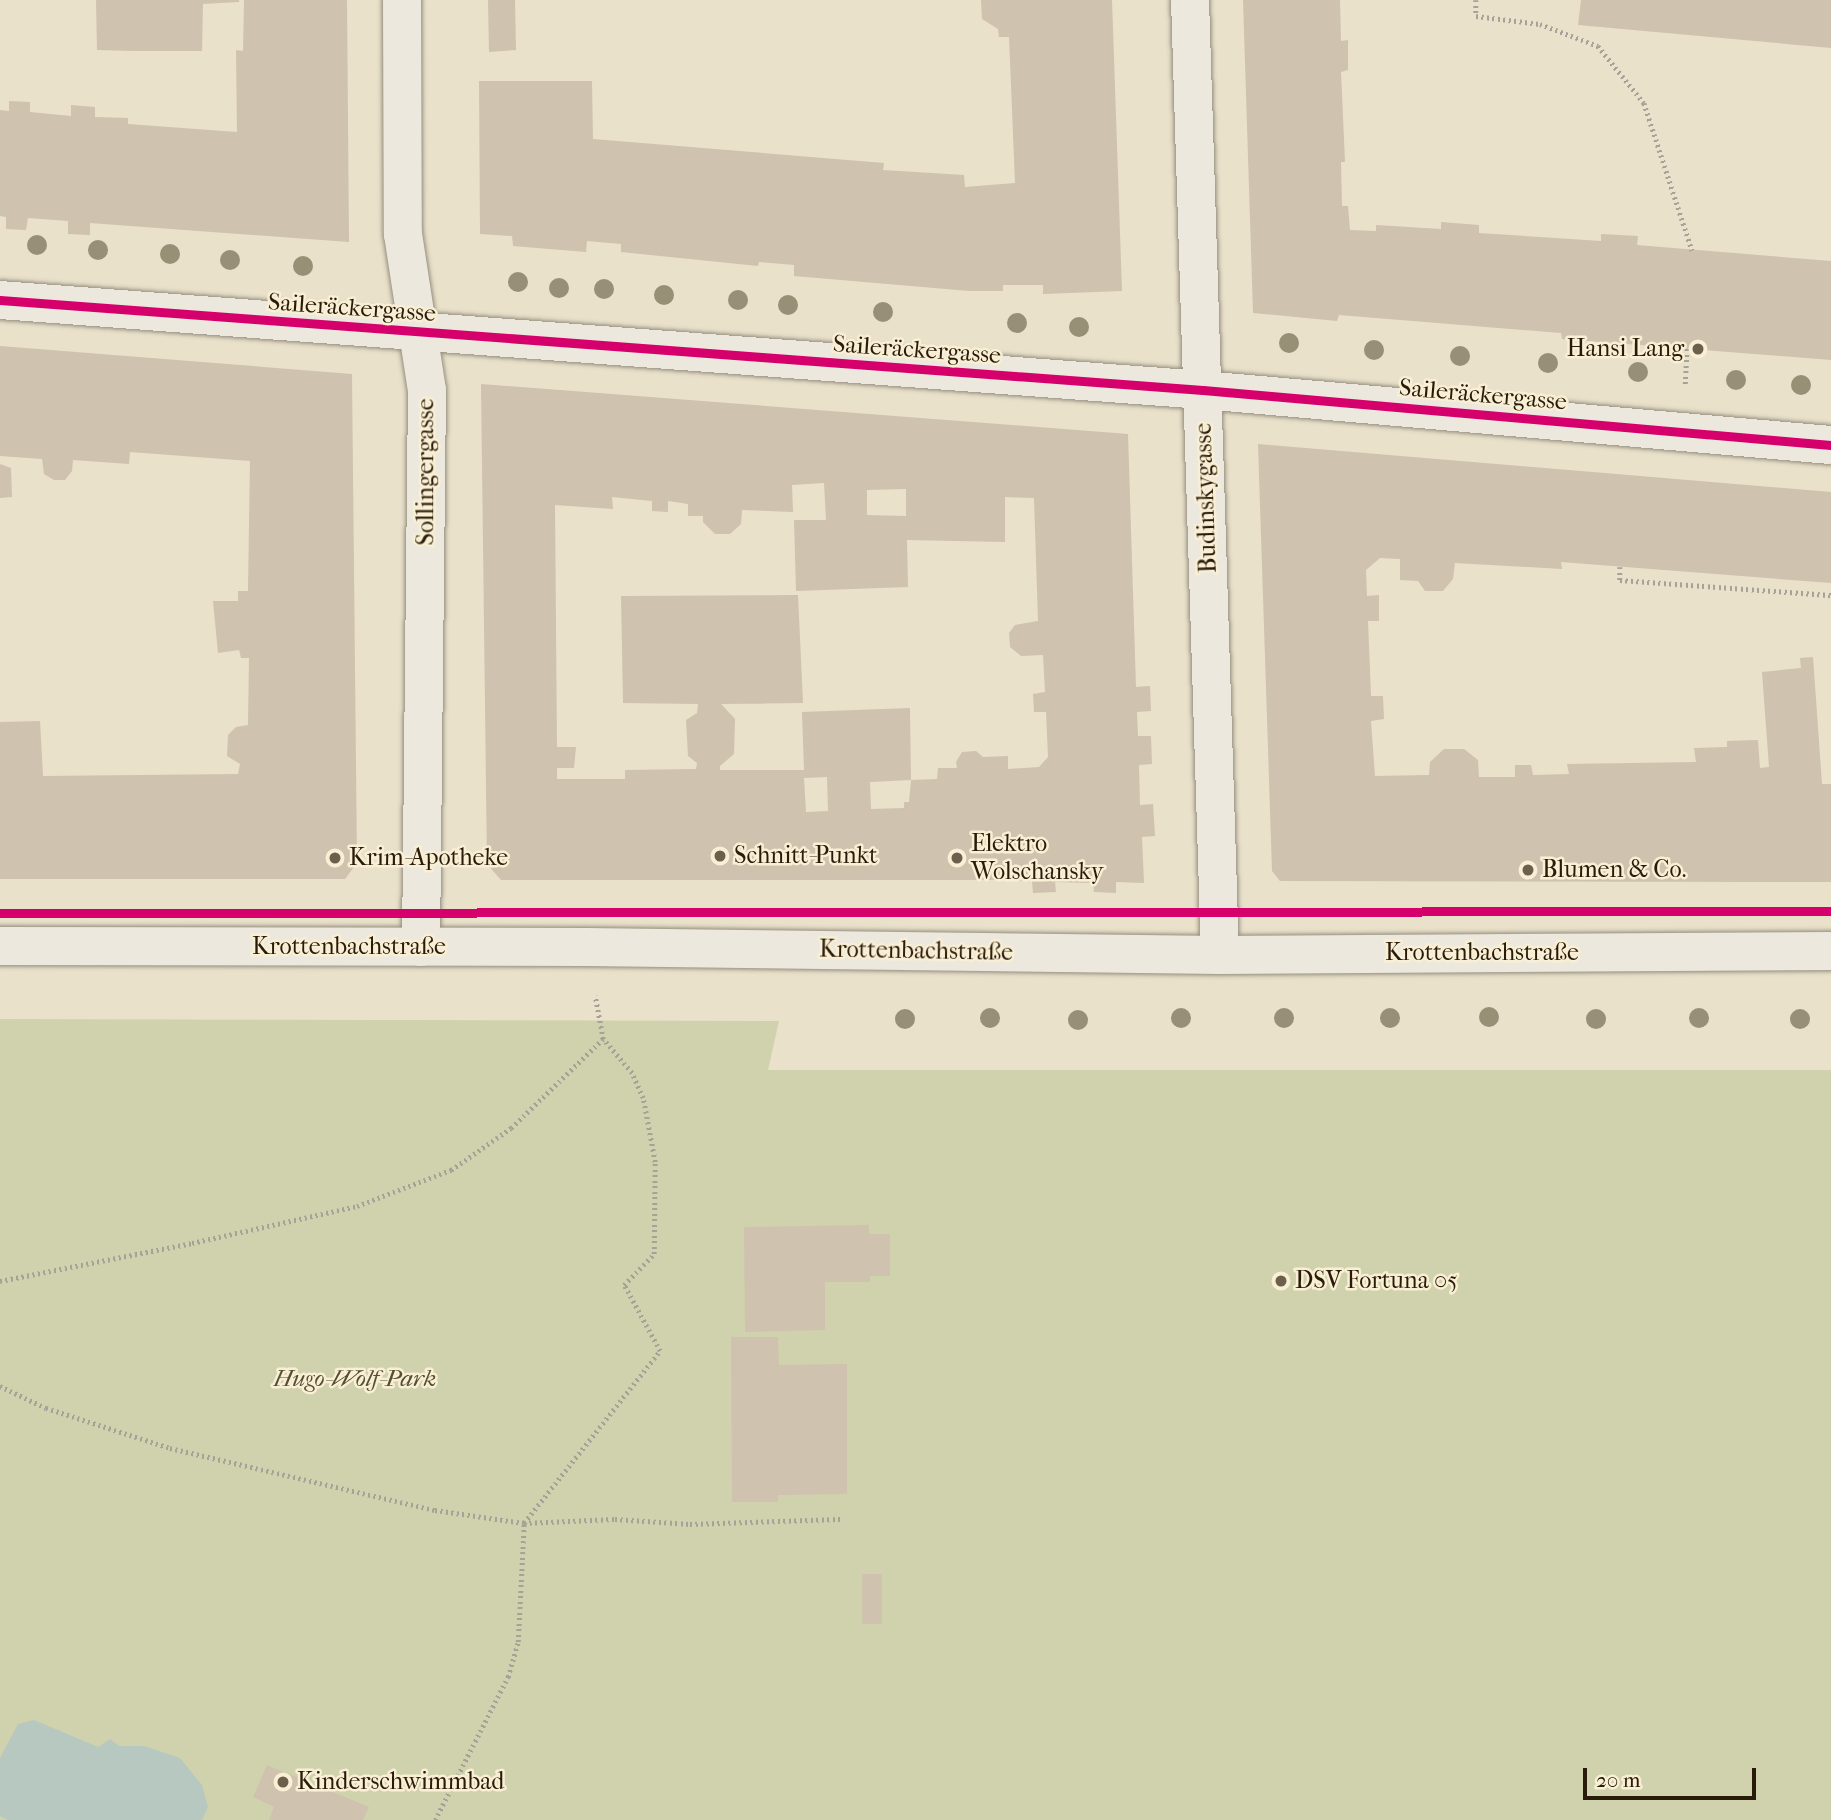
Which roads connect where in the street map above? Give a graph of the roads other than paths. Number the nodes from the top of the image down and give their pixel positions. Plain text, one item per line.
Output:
1 (401, 0) edge
2 (1190, 0) edge
3 (0, 300) edge
4 (420, 333) junction
5 (1203, 390) junction
6 (1831, 445) edge
7 (0, 946) edge
8 (421, 947) junction
9 (1831, 951) edge
10 (1220, 955) junction

1 - 4 street, Sollingergasse
2 - 5 street, Budinskygasse
3 - 4 street, Saileräckergasse
4 - 5 street, Saileräckergasse
4 - 8 street, Sollingergasse
5 - 6 street, Saileräckergasse
5 - 10 street, Budinskygasse
7 - 8 street, Krottenbachstraße
8 - 10 street, Krottenbachstraße
9 - 10 street, Krottenbachstraße

